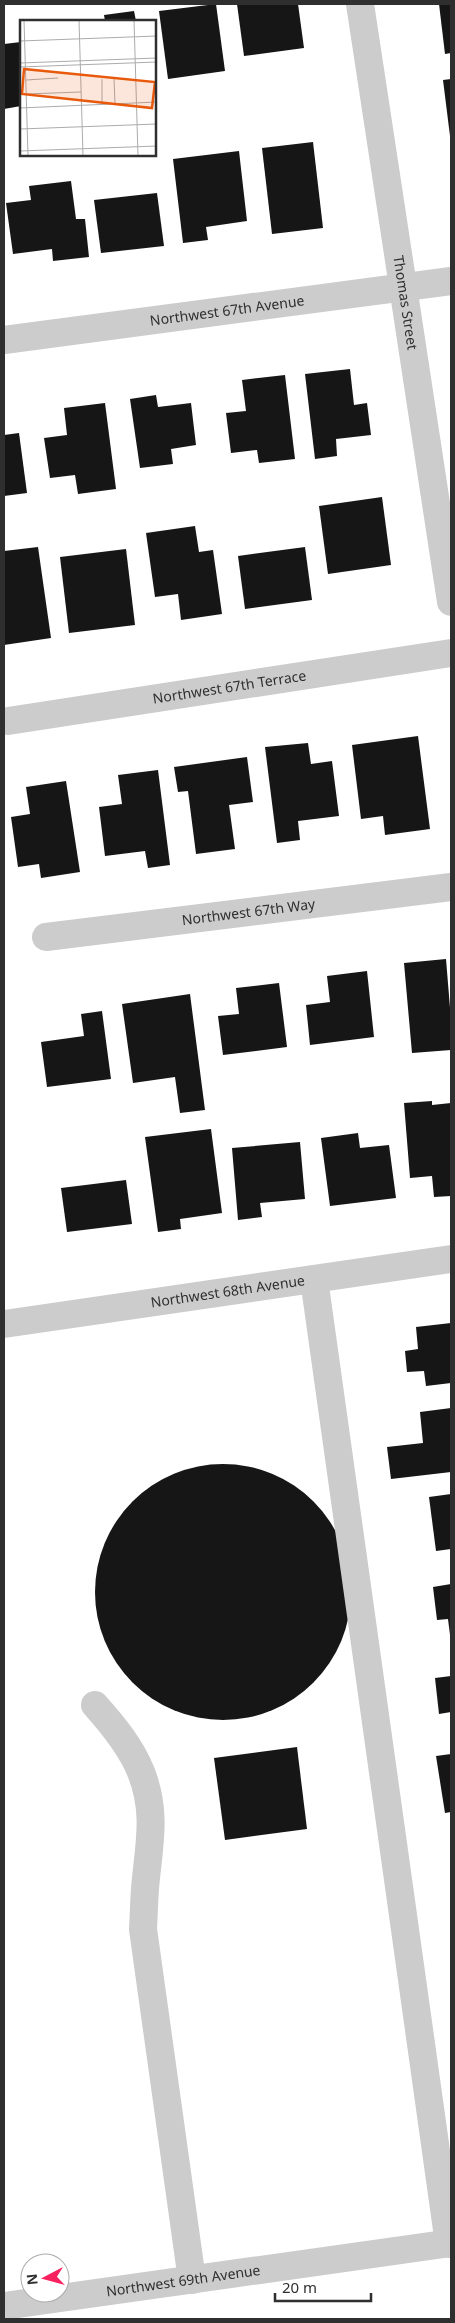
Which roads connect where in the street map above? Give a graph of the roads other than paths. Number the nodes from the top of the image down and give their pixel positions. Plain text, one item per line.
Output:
1 (360, 4) edge
2 (451, 280) edge
3 (404, 287) junction
4 (4, 340) edge
5 (451, 602) edge
6 (451, 653) edge
7 (8, 721) dead end
8 (451, 887) edge
9 (46, 937) dead end
10 (451, 1259) edge
11 (314, 1279) junction
12 (4, 1324) edge
13 (95, 1705) dead end
14 (450, 2244) edge
15 (192, 2280) junction
16 (4, 2306) edge

1 - 3 street, Thomas Street
2 - 3 street, Northwest 67th Avenue
3 - 4 street, Northwest 67th Avenue
3 - 5 street, Thomas Street
6 - 7 street, Northwest 67th Terrace
8 - 9 street, Northwest 67th Way
10 - 11 street, Northwest 68th Avenue
11 - 12 street, Northwest 68th Avenue
11 - 14 street
13 - 15 street
14 - 15 street, Northwest 69th Avenue
15 - 16 street, Northwest 69th Avenue

